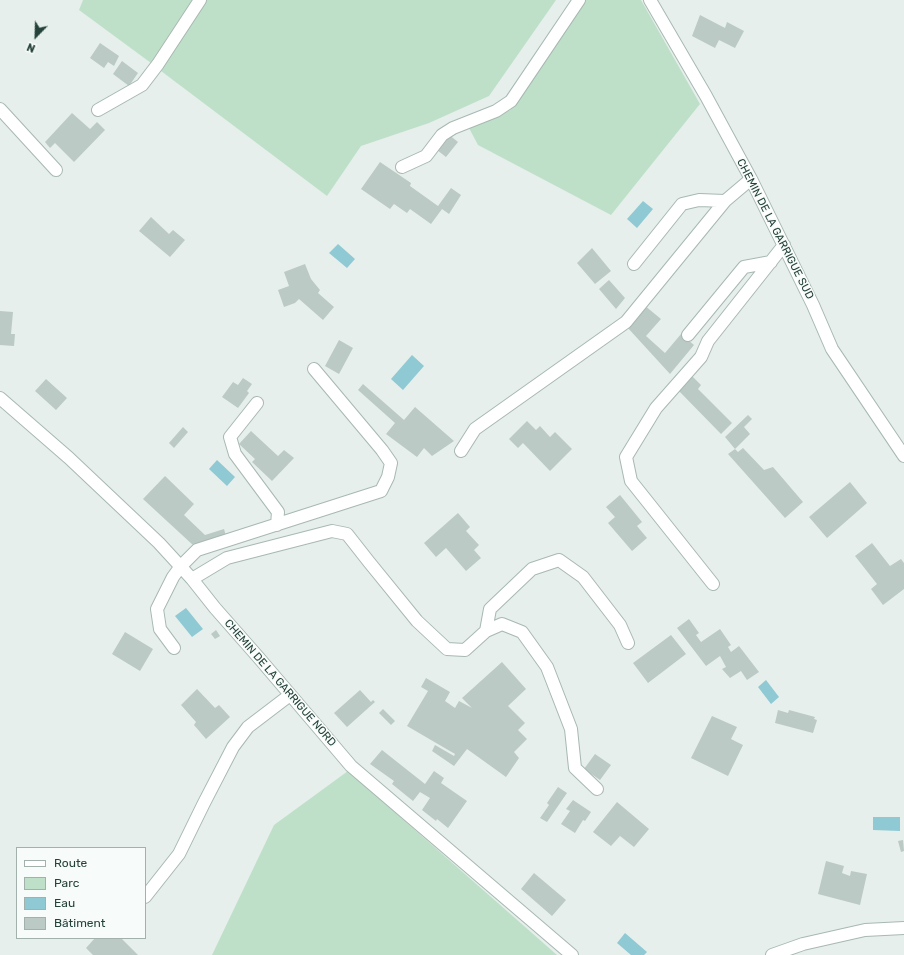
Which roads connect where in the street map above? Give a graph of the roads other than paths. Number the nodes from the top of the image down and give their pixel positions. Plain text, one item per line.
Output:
1 (200, 0) edge
2 (579, 0) edge
3 (650, 0) edge
4 (0, 109) edge
5 (98, 110) dead end
6 (402, 167) dead end
7 (56, 170) dead end
8 (751, 179) junction
9 (725, 200) junction
10 (784, 245) junction
11 (771, 262) junction
12 (634, 264) dead end
13 (688, 335) dead end
14 (314, 369) dead end
15 (0, 398) edge
16 (257, 404) dead end
17 (461, 451) dead end
18 (904, 456) edge
19 (276, 525) junction
20 (181, 566) junction
21 (192, 579) junction
22 (713, 584) dead end
23 (486, 631) junction
24 (628, 644) dead end
25 (174, 648) dead end
26 (290, 695) junction
27 (597, 789) dead end
28 (146, 896) edge
29 (904, 928) edge
30 (572, 955) edge
31 (772, 955) edge

1 - 5 street
2 - 6 street
3 - 8 street, CHEMIN DE LA GARRIGUE SUD
4 - 7 street
8 - 9 street
8 - 10 street, CHEMIN DE LA GARRIGUE SUD
9 - 12 street
9 - 17 street
10 - 11 street
10 - 18 street, CHEMIN DE LA GARRIGUE SUD
11 - 13 street
11 - 22 street
14 - 19 street
15 - 20 street, CHEMIN DE LA GARRIGUE NORD
16 - 19 street
19 - 20 street
20 - 21 street, CHEMIN DE LA GARRIGUE NORD
20 - 25 street
21 - 23 street
21 - 26 street, CHEMIN DE LA GARRIGUE NORD
23 - 24 street
23 - 27 street
26 - 28 street
26 - 30 street, CHEMIN DE LA GARRIGUE NORD
29 - 31 street

